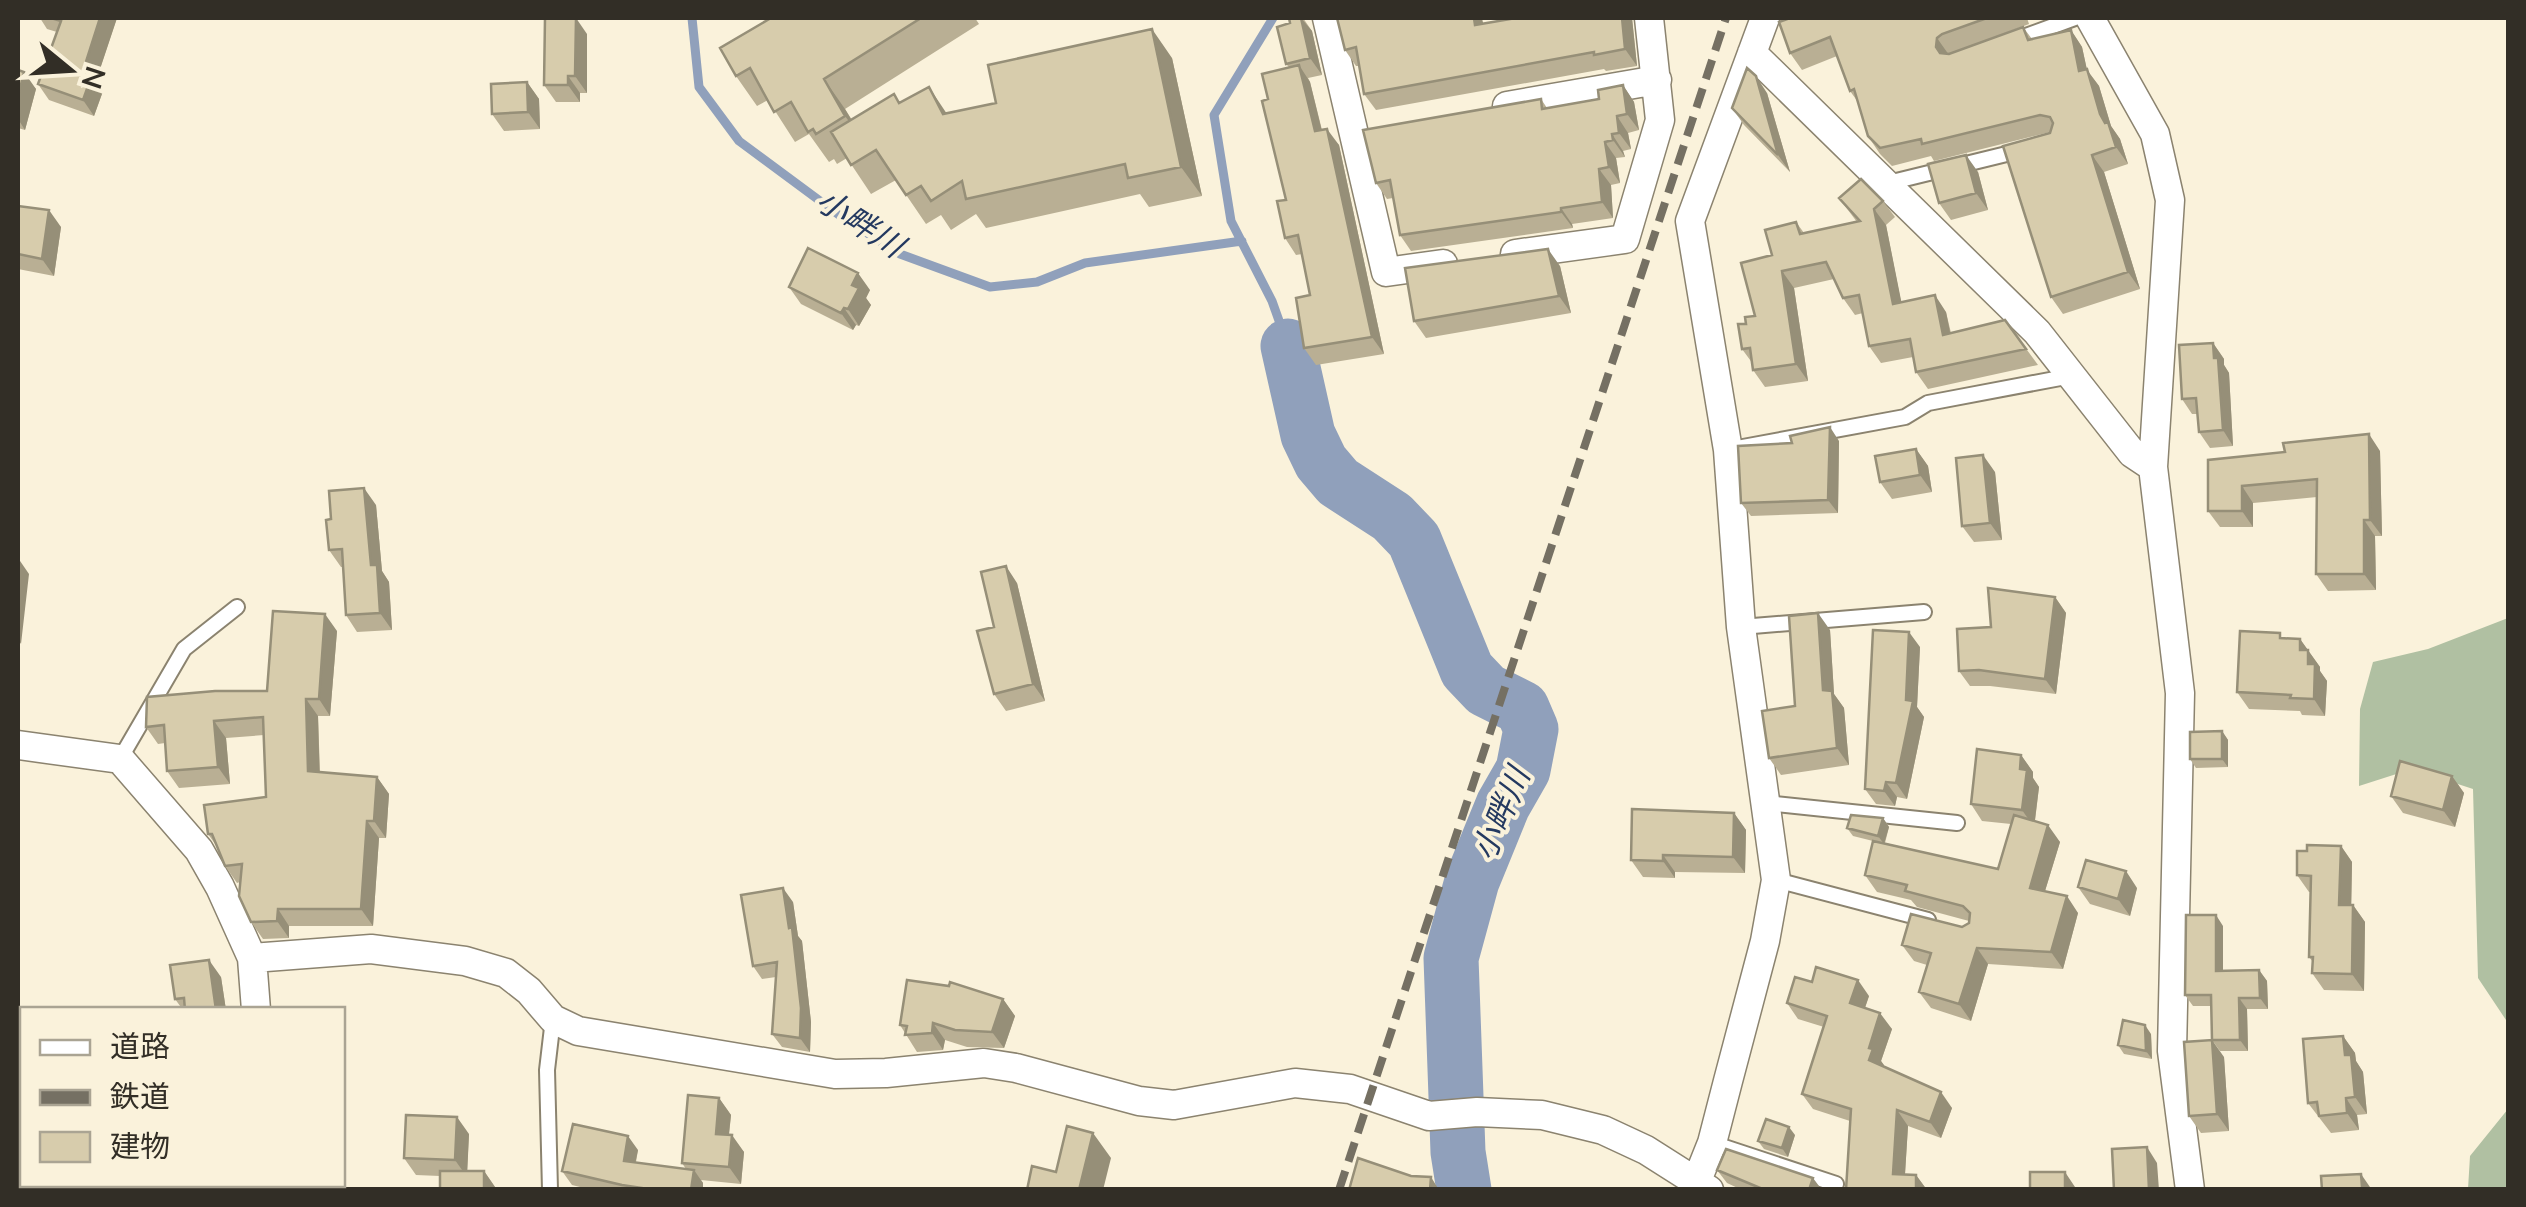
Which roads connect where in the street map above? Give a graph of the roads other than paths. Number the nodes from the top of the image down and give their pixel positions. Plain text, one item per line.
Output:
1 (1328, 18) edge
2 (1649, 18) edge
3 (1765, 18) edge
4 (2075, 18) edge
5 (2090, 18) edge
6 (1992, 48) edge
7 (1752, 53) junction
8 (1657, 80) junction
9 (1486, 109) edge
10 (2036, 147) edge
11 (1888, 183) junction
12 (2071, 376) junction
13 (1728, 450) junction
14 (2153, 466) junction
15 (237, 607) dead end
16 (1924, 612) dead end
17 (1741, 628) junction
18 (18, 745) edge
19 (120, 759) junction
20 (1766, 803) junction
21 (1957, 823) dead end
22 (1776, 880) junction
23 (1952, 927) edge
24 (252, 958) junction
25 (256, 1007) edge
26 (553, 1020) junction
27 (1712, 1143) junction
28 (1836, 1184) dead end
29 (1703, 1186) edge
30 (550, 1190) edge
31 (2190, 1190) edge

1 - 8 street
2 - 8 street
3 - 7 street
4 - 6 lane
5 - 14 street
7 - 11 street
7 - 13 street
8 - 9 street
10 - 11 lane
11 - 12 street
12 - 13 lane
12 - 14 street
13 - 17 street
14 - 31 street
15 - 19 lane
16 - 17 lane
17 - 20 street
18 - 19 street
19 - 24 street
20 - 21 lane
20 - 22 street
22 - 23 lane
22 - 27 street
24 - 25 street
24 - 26 street
26 - 29 street
26 - 30 lane
27 - 28 lane
27 - 29 street

